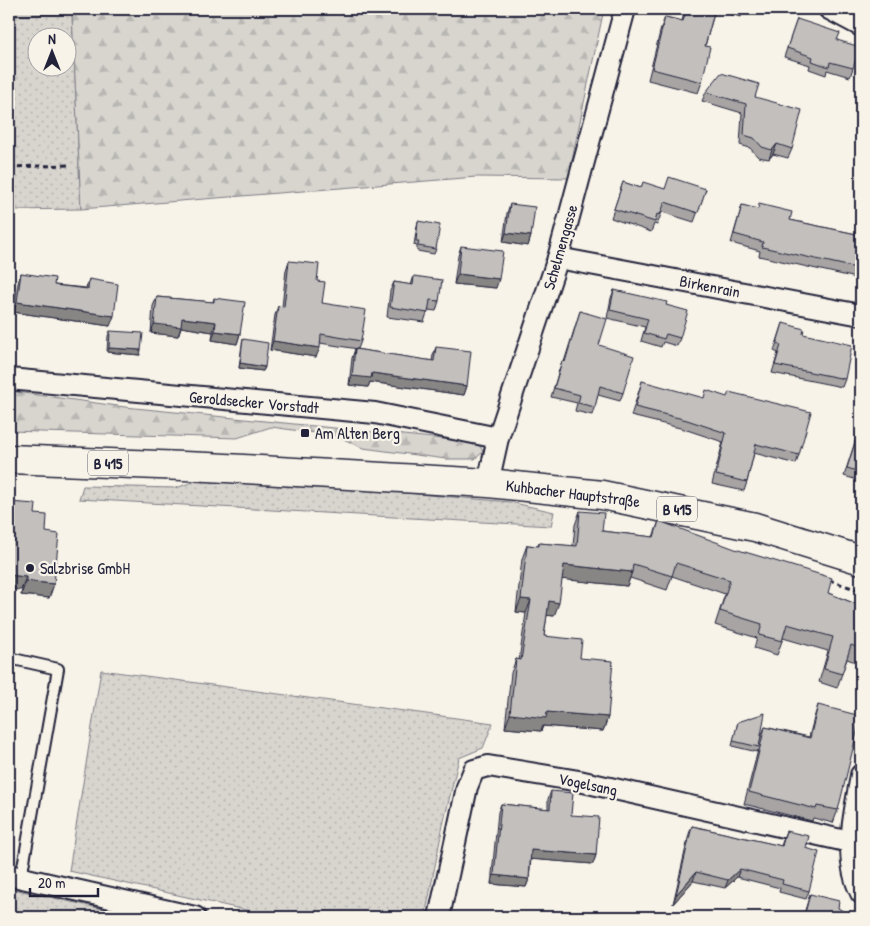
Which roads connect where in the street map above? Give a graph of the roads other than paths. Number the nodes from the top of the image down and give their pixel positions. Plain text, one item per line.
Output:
1 (625, 9) edge
2 (829, 9) edge
3 (861, 26) edge
4 (558, 258) junction
5 (861, 315) edge
6 (9, 379) edge
7 (498, 438) junction
8 (9, 459) edge
9 (488, 483) junction
10 (861, 560) edge
11 (9, 658) edge
12 (861, 775) edge
13 (850, 842) junction
14 (15, 876) edge
15 (861, 893) edge
16 (147, 912) edge
17 (195, 917) edge
18 (439, 917) edge

1 - 4 street, Schelmengasse
2 - 3 street
4 - 5 street, Birkenrain
4 - 7 street, Schelmengasse
6 - 7 street, Geroldsecker Vorstadt
7 - 9 street, Schelmengasse
8 - 9 main road, B 415
9 - 10 main road, Kuhbacher Hauptstraße / B 415
11 - 14 lane
12 - 13 street
13 - 15 street
13 - 18 street, Vogelsang
14 - 16 street
16 - 17 street

